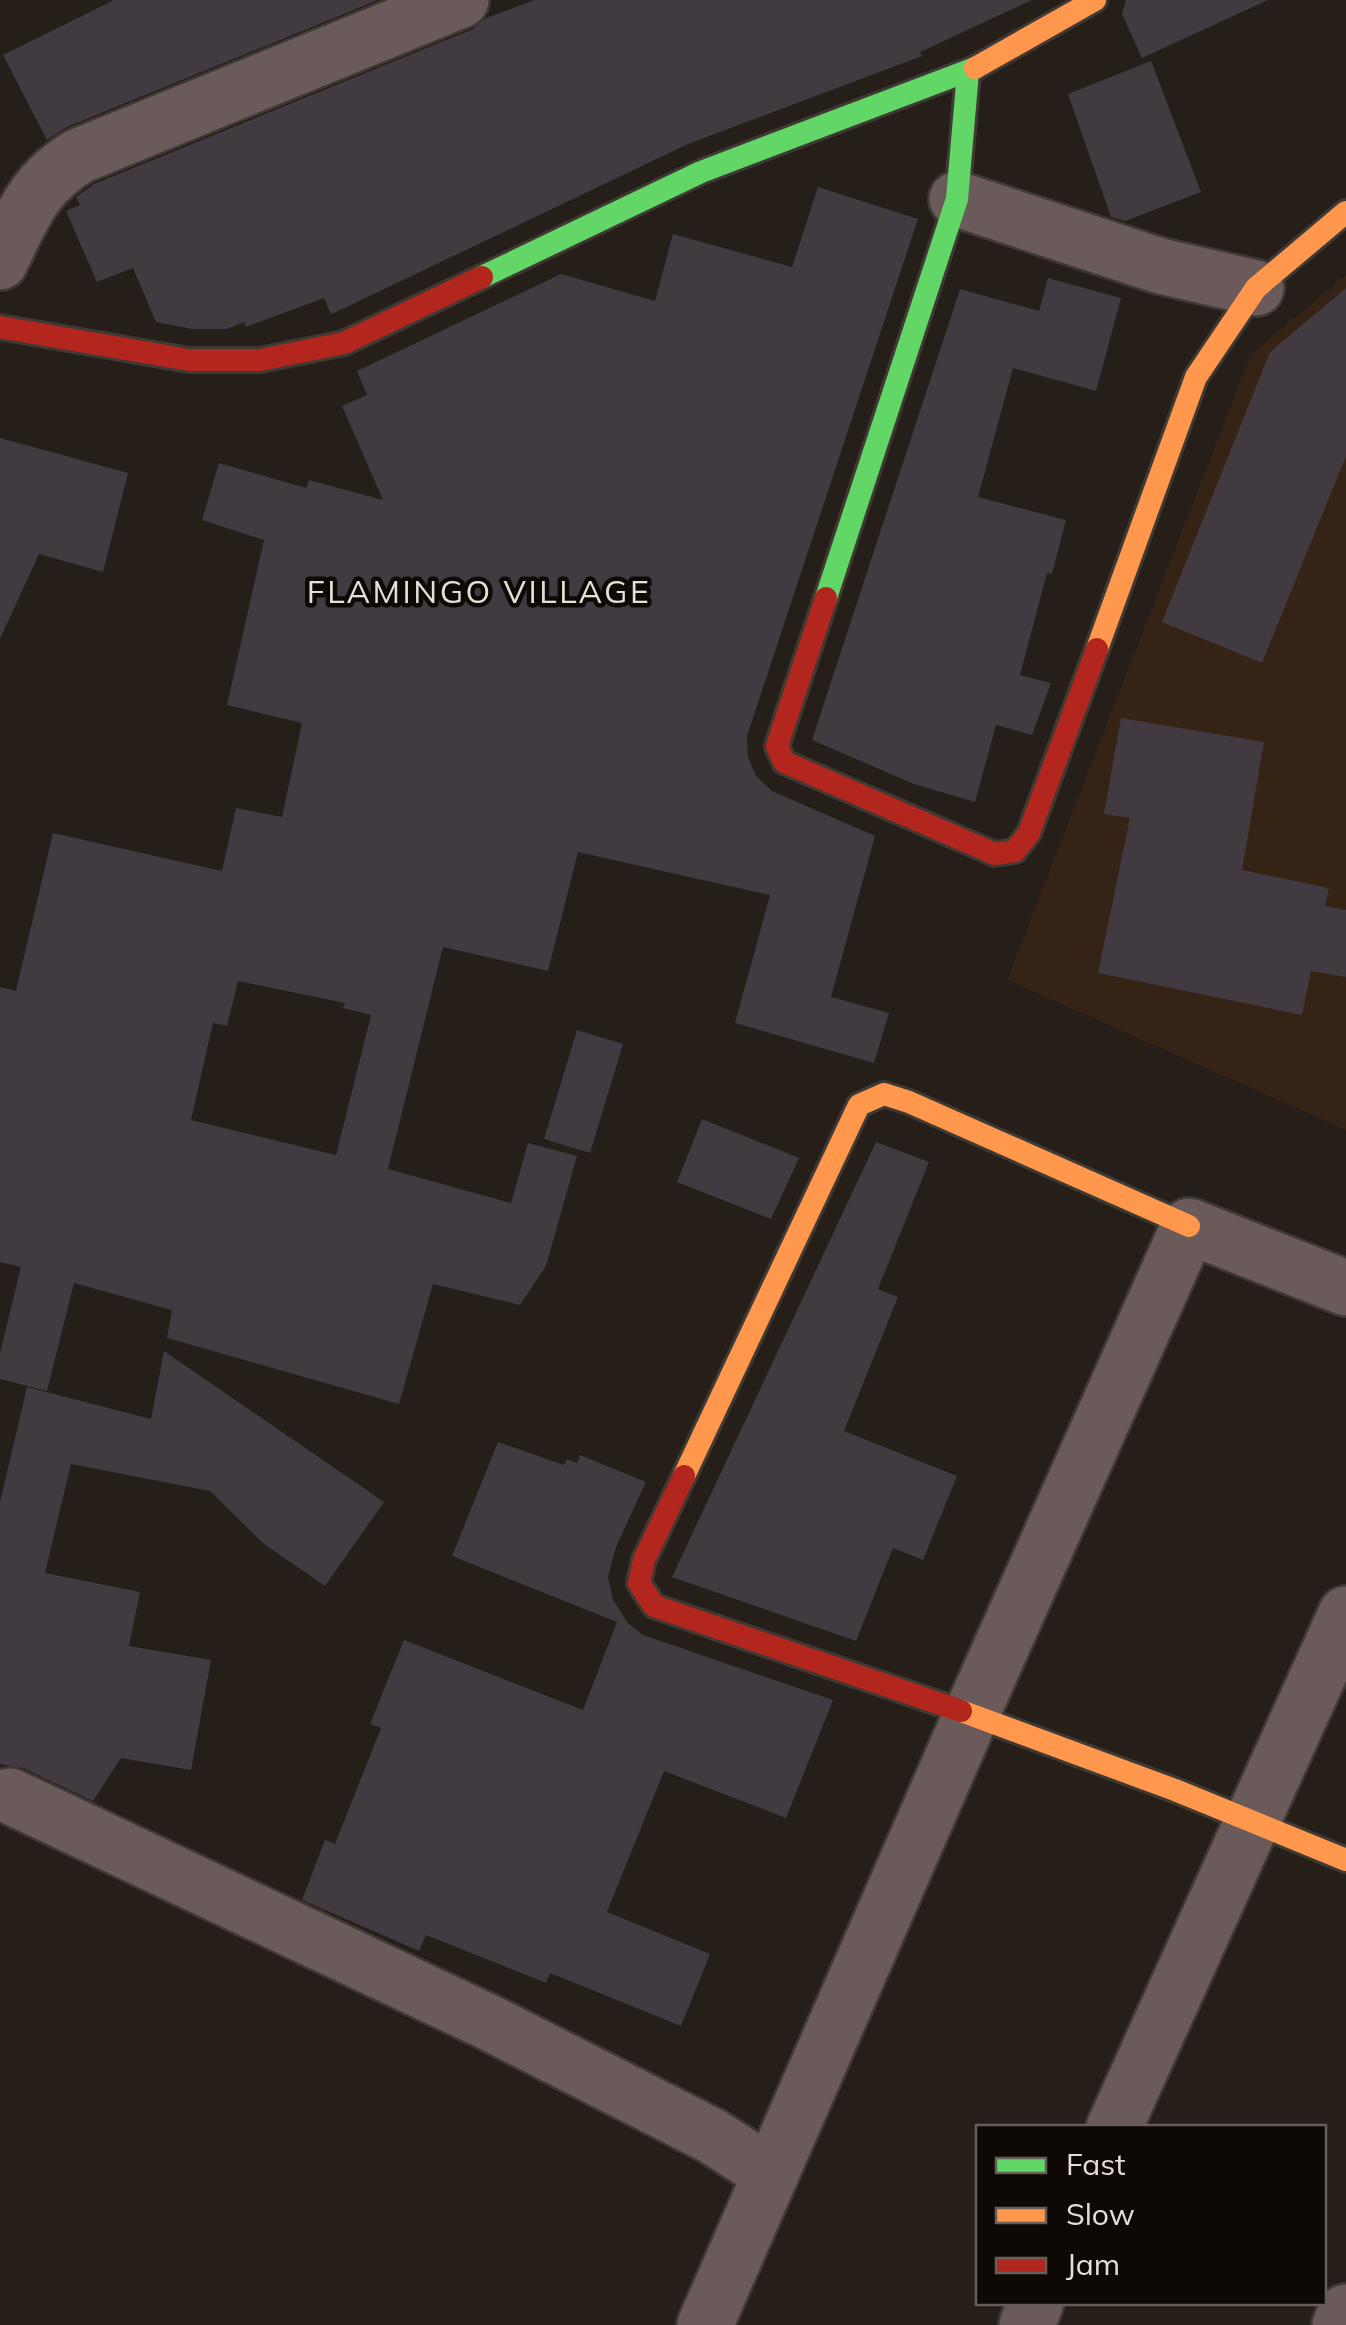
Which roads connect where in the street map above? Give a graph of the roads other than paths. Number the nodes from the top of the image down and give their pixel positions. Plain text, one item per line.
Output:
1 (461, 0) edge
2 (1095, 0) edge
3 (968, 72) junction
4 (957, 199) junction
5 (1346, 212) edge
6 (0, 262) edge
7 (1256, 288) junction
8 (0, 327) edge
9 (1189, 1226) junction
10 (1346, 1288) edge
11 (1346, 1614) edge
12 (972, 1713) junction
13 (10, 1796) dead end
14 (1254, 1820) junction
15 (1346, 1860) edge
16 (1115, 2125) edge
17 (771, 2174) junction
18 (1346, 2312) edge
19 (705, 2325) edge
20 (1340, 2325) edge

1 - 6 street
2 - 3 street
3 - 4 street
3 - 8 street
4 - 7 street
4 - 7 street
5 - 7 street
9 - 10 street
9 - 12 street
9 - 12 street
11 - 14 street
12 - 14 street
12 - 17 street
13 - 17 street
14 - 15 street
14 - 16 street
17 - 19 street
18 - 20 street

